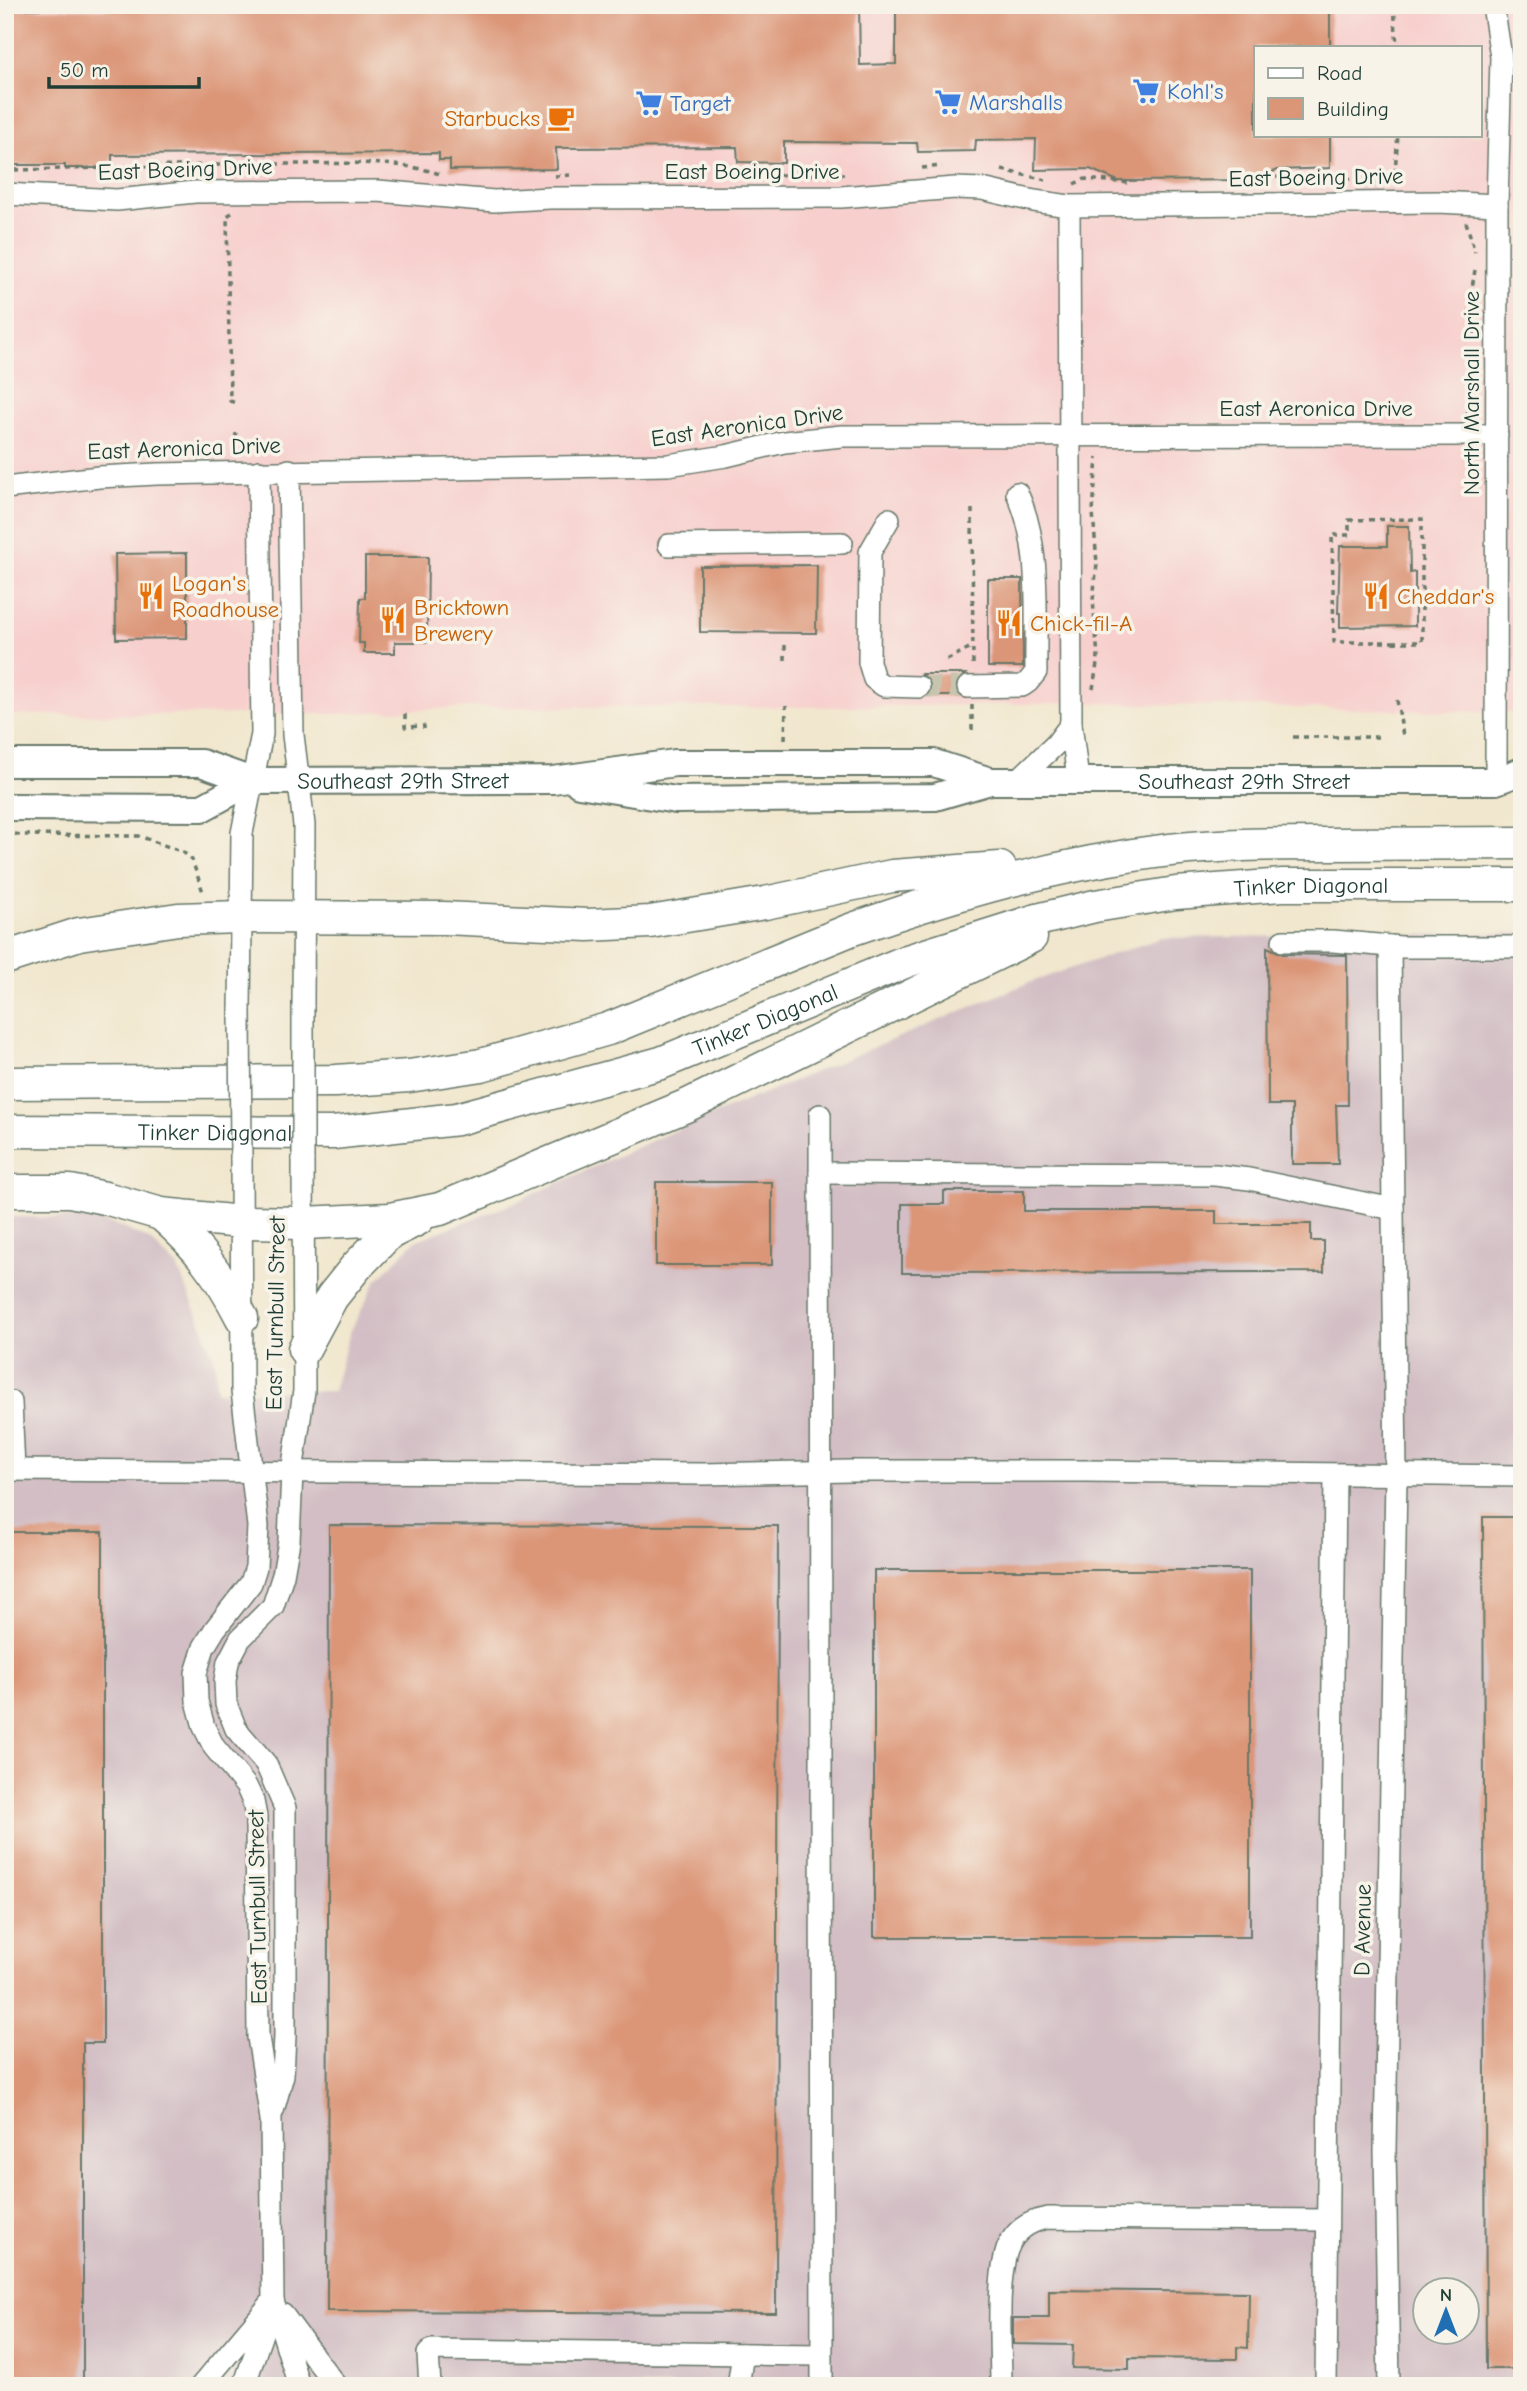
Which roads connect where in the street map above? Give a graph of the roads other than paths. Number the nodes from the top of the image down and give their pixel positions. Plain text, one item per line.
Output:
1 (1493, 5) edge
2 (5, 194) edge
3 (1071, 195) junction
4 (1497, 205) junction
5 (1071, 435) junction
6 (1497, 435) junction
7 (289, 470) junction
8 (259, 471) junction
9 (5, 488) edge
10 (1017, 493) dead end
11 (889, 519) dead end
12 (842, 542) dead end
13 (669, 545) dead end
14 (919, 687) tunnel mouth
15 (970, 687) tunnel mouth
16 (1071, 724) junction
17 (5, 763) edge
18 (1522, 771) edge
19 (553, 780) junction
20 (1078, 780) junction
21 (298, 781) junction
22 (990, 781) junction
23 (1017, 781) junction
24 (1496, 781) junction
25 (252, 782) junction
26 (1522, 791) edge
27 (5, 807) edge
28 (1522, 843) edge
29 (1089, 862) junction
30 (1522, 885) edge
31 (1095, 906) junction
32 (240, 917) junction
33 (304, 917) junction
34 (1283, 941) dead end
35 (1390, 946) junction
36 (1522, 947) edge
37 (5, 958) edge
38 (5, 1083) edge
39 (820, 1115) dead end
40 (5, 1131) edge
41 (820, 1172) junction
42 (5, 1191) edge
43 (440, 1209) junction
44 (1393, 1209) junction
45 (161, 1214) junction
46 (241, 1222) junction
47 (304, 1223) junction
48 (242, 1318) junction
49 (304, 1349) junction
50 (5, 1402) edge
51 (10, 1470) edge
52 (252, 1472) junction
53 (292, 1472) junction
54 (819, 1472) junction
55 (1335, 1475) junction
56 (1396, 1476) junction
57 (1522, 1476) edge
58 (271, 2119) junction
59 (1328, 2220) junction
60 (273, 2301) junction
61 (743, 2354) junction
62 (821, 2355) junction
63 (201, 2386) edge
64 (244, 2386) edge
65 (299, 2386) edge
66 (336, 2386) edge
67 (430, 2386) edge
68 (738, 2386) edge
69 (822, 2386) edge
70 (1001, 2386) edge
71 (1326, 2386) edge
72 (1389, 2386) edge

1 - 4 street, North Marshall Drive
2 - 3 street, East Boeing Drive
3 - 4 street, East Boeing Drive
3 - 5 street
4 - 6 street, North Marshall Drive
5 - 6 street, East Aeronica Drive
5 - 7 street, East Aeronica Drive
5 - 16 street
6 - 24 street, North Marshall Drive
7 - 8 street, East Aeronica Drive
7 - 21 street, East Turnbull Street
8 - 9 street, East Aeronica Drive
8 - 25 street, East Turnbull Street
10 - 15 street
11 - 14 street
12 - 13 street
16 - 20 street
16 - 23 street
17 - 25 main road, Southeast 29th Street
18 - 24 main road, Southeast 29th Street
19 - 21 main road, Southeast 29th Street
19 - 22 main road, Southeast 29th Street
19 - 22 main road, Southeast 29th Street
20 - 23 main road, Southeast 29th Street
20 - 24 main road, Southeast 29th Street
21 - 25 main road, Southeast 29th Street
21 - 33 street, East Turnbull Street
22 - 23 main road, Southeast 29th Street
24 - 26 main road, Southeast 29th Street
25 - 27 main road, Southeast 29th Street
25 - 32 street, East Turnbull Street
28 - 29 highway, Tinker Diagonal
29 - 33 highway
29 - 38 highway, Tinker Diagonal
30 - 31 highway, Tinker Diagonal
31 - 40 highway, Tinker Diagonal
31 - 43 highway
32 - 33 highway
32 - 37 highway
32 - 46 street, East Turnbull Street, bridge
33 - 47 street, East Turnbull Street, bridge
34 - 35 street
35 - 36 street
35 - 44 street, D Avenue
39 - 41 street
41 - 44 street
41 - 54 street
42 - 45 highway
43 - 47 highway
43 - 49 highway
44 - 56 street, D Avenue
45 - 46 highway
45 - 48 highway
46 - 47 highway
46 - 48 street, East Turnbull Street
47 - 49 street, East Turnbull Street
48 - 52 street, East Turnbull Street
49 - 53 street, East Turnbull Street
50 - 51 street
51 - 52 street
52 - 53 street
52 - 58 street, East Turnbull Street
53 - 54 street
53 - 58 street, East Turnbull Street
54 - 55 street
54 - 62 street
55 - 56 street
55 - 59 street
56 - 57 street
56 - 72 street, D Avenue
58 - 60 street, East Turnbull Street
59 - 70 street
59 - 71 street
60 - 63 street
60 - 64 street, East Turnbull Street
60 - 65 street, East Turnbull Street
60 - 66 street
61 - 62 street
61 - 67 street
61 - 68 street
62 - 69 street

